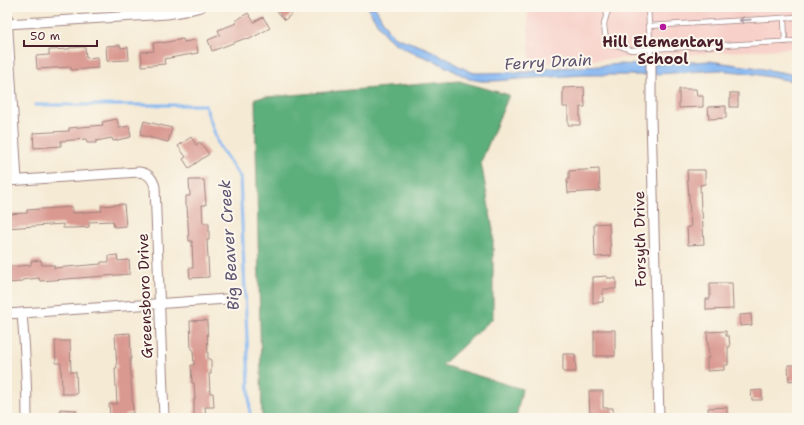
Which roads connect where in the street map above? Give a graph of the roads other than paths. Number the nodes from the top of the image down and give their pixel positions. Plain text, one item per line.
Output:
1 (201, 7) edge
2 (613, 7) edge
3 (648, 7) edge
4 (797, 17) edge
5 (784, 18) junction
6 (7, 21) edge
7 (648, 26) junction
8 (797, 41) edge
9 (784, 42) junction
10 (650, 50) junction
11 (651, 61) joint
12 (17, 180) junction
13 (7, 181) edge
14 (227, 299) dead end
15 (159, 303) junction
16 (22, 313) junction
17 (7, 314) edge
18 (27, 418) edge
19 (164, 418) edge
20 (659, 418) edge

1 - 6 street
2 - 10 lane
3 - 7 lane
4 - 5 lane
5 -> 7 lane
5 - 9 lane
6 - 12 street
7 - 10 lane
8 - 9 lane
9 - 10 lane
10 - 11 lane
11 - 20 street, Forsyth Drive
12 - 13 street
12 - 15 street, Greensboro Drive
14 - 15 street
15 - 16 street
15 - 19 street, Greensboro Drive
16 - 17 street
16 - 18 street

